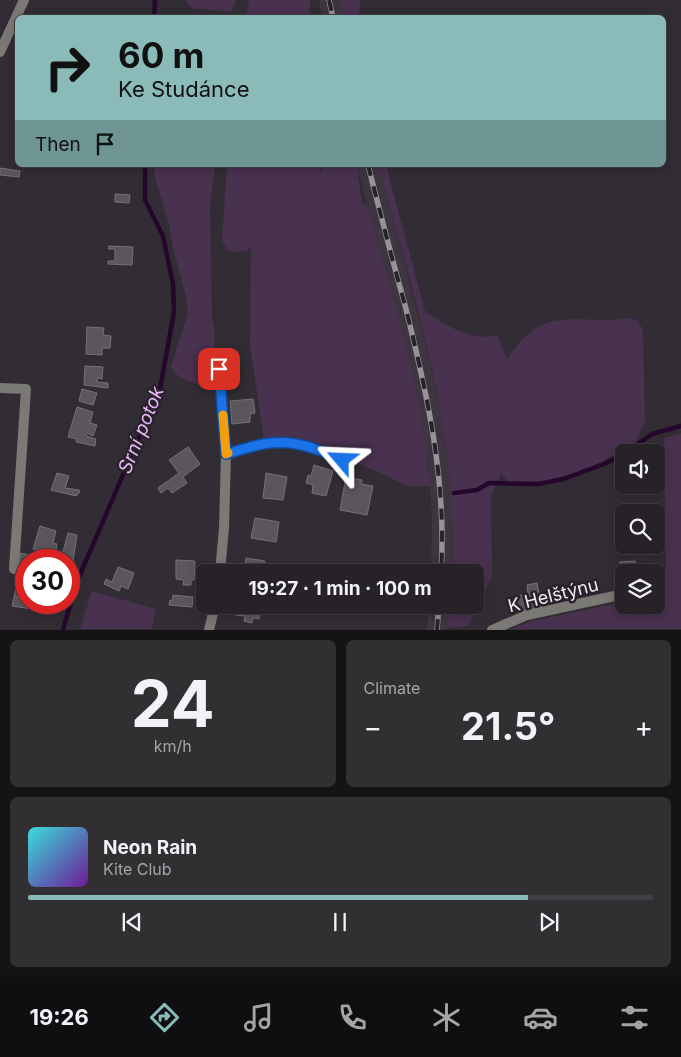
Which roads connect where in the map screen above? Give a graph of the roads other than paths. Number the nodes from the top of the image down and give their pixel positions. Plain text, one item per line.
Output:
1 (24, 0) edge
2 (17, 15) edge
3 (15, 20) edge
4 (0, 52) edge
5 (219, 369) dead end
6 (0, 388) edge
7 (226, 454) junction
8 (342, 460) dead end
9 (221, 564) edge
10 (14, 570) dead end
11 (615, 596) edge
12 (213, 614) edge
13 (209, 630) edge
14 (492, 630) edge

1 - 2 street
3 - 4 street
5 - 7 street
6 - 10 street
7 - 8 street
7 - 9 street
11 - 14 street, K Helštýnu
12 - 13 street

